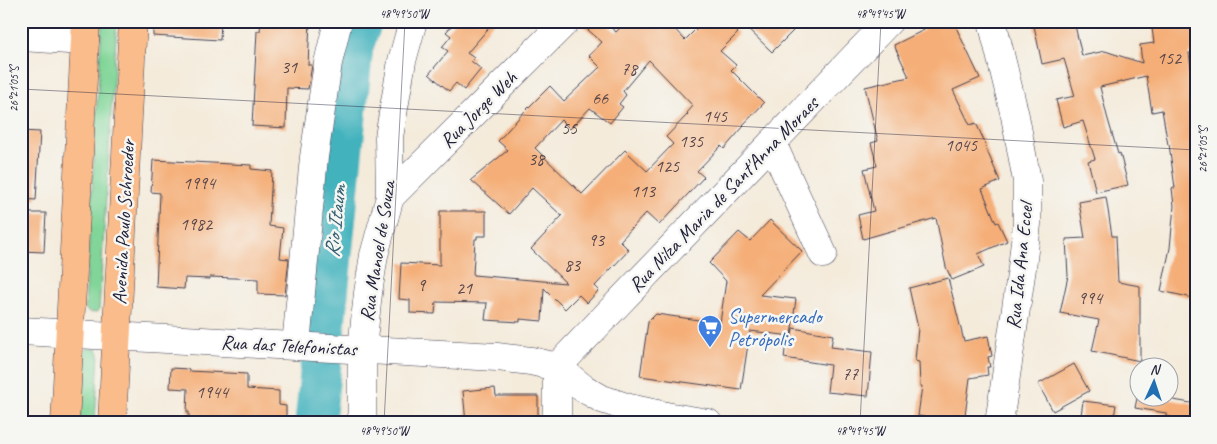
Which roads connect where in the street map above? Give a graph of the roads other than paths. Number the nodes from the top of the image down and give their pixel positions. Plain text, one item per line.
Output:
1 (133, 21) edge
2 (338, 21) edge
3 (413, 21) edge
4 (566, 21) edge
5 (889, 21) edge
6 (992, 21) edge
7 (85, 31) edge
8 (21, 38) edge
9 (772, 143) junction
10 (390, 197) junction
11 (823, 254) dead end
12 (21, 331) edge
13 (70, 334) junction
14 (117, 336) junction
15 (302, 346) junction
16 (362, 349) junction
17 (557, 367) junction
18 (65, 423) edge
19 (112, 423) edge
20 (362, 423) edge
21 (557, 423) edge
22 (708, 423) edge
23 (999, 423) edge

1 - 14 main road, Avenida Paulo Schroeder
2 - 15 street
3 - 10 street, Rua Manoel de Souza
4 - 10 street, Rua Jorge Weh
5 - 9 street, Rua Nilza Maria de Sant'Anna Moraes
6 - 23 street, Rua Ida Ana Eccel
7 - 8 street
7 - 13 main road
9 - 11 street
9 - 17 street, Rua Nilza Maria de Sant'Anna Moraes
10 - 16 street, Rua Manoel de Souza
12 - 13 street, Rua das Telefonistas
13 - 14 street, Rua das Telefonistas
13 - 18 main road
14 - 15 street, Rua das Telefonistas
14 - 19 main road, Avenida Paulo Schroeder
15 - 16 street, Rua das Telefonistas
16 - 17 street, Rua das Telefonistas
16 - 20 street, Rua Manoel de Souza
17 - 21 street
17 - 22 street

